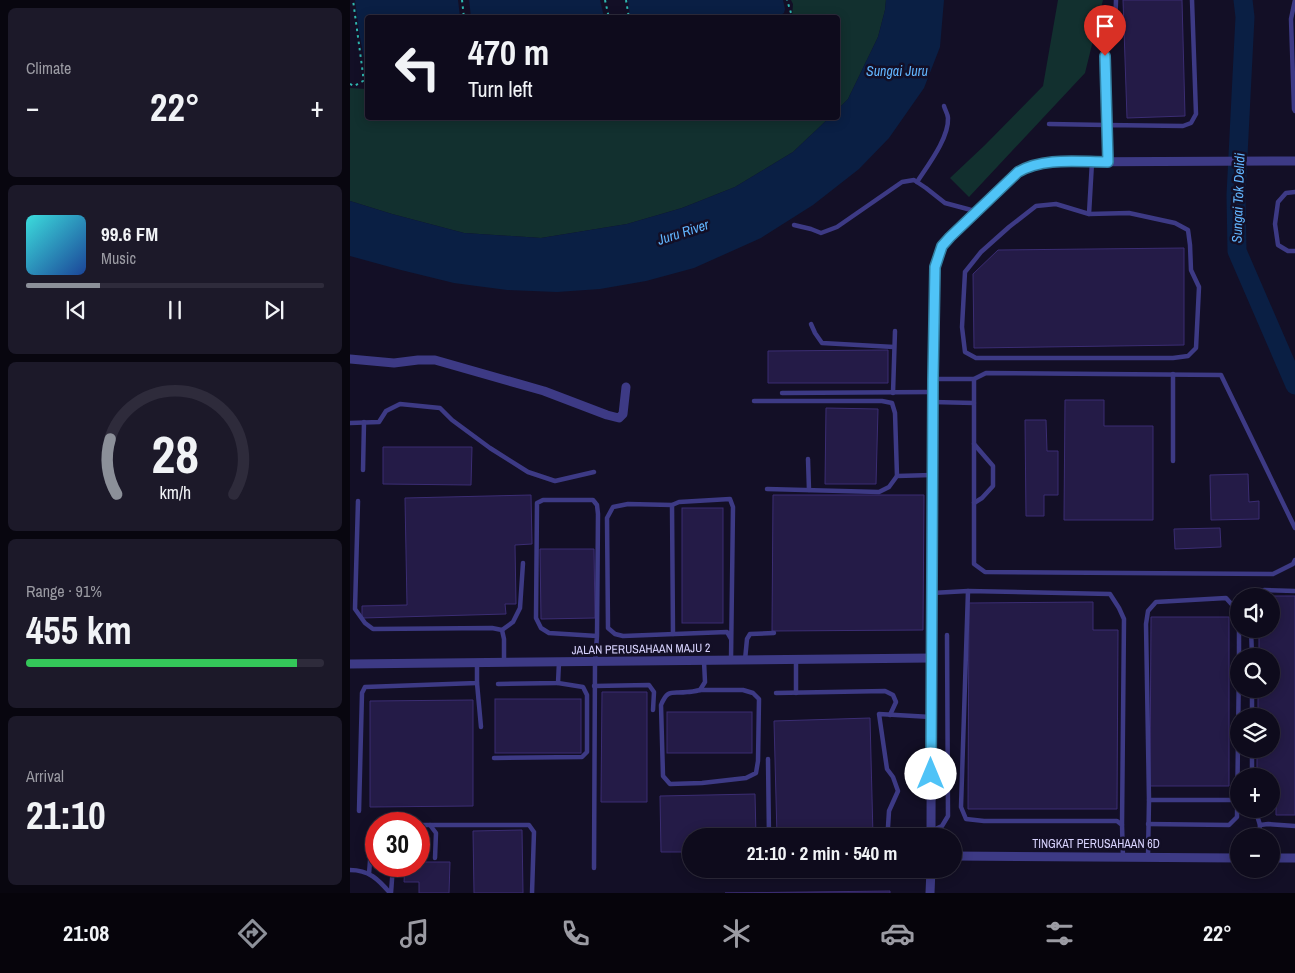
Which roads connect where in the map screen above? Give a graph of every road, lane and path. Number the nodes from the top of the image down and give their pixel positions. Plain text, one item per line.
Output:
1 (353, 0) edge
2 (462, 0) edge
3 (605, 0) edge
4 (626, 0) edge
5 (787, 0) edge
6 (1116, 0) edge
7 (1192, 0) edge
8 (1295, 0) edge
9 (464, 15) edge
10 (608, 15) edge
11 (628, 15) edge
12 (789, 15) edge
13 (363, 81) joint
14 (350, 84) edge
15 (944, 106) dead end
16 (1295, 111) edge
17 (1049, 124) dead end
18 (1106, 126) junction
19 (1295, 161) edge
20 (1092, 162) junction
21 (1108, 162) junction
22 (917, 182) junction
23 (1295, 192) edge
24 (976, 212) junction
25 (1089, 214) junction
26 (794, 226) dead end
27 (1295, 251) edge
28 (811, 324) dead end
29 (895, 331) dead end
30 (894, 347) junction
31 (350, 360) edge
32 (1173, 374) junction
33 (933, 379) junction
34 (974, 379) junction
35 (626, 387) dead end
36 (782, 392) dead end
37 (893, 392) junction
38 (933, 392) junction
39 (754, 401) dead end
40 (932, 402) junction
41 (974, 403) junction
42 (350, 422) edge
43 (364, 422) junction
44 (974, 444) junction
45 (808, 459) dead end
46 (1174, 461) dead end
47 (363, 470) dead end
48 (594, 472) dead end
49 (932, 475) junction
50 (896, 476) junction
51 (767, 489) dead end
52 (809, 490) junction
53 (358, 501) dead end
54 (974, 503) junction
55 (672, 505) junction
56 (1295, 528) edge
57 (1295, 560) edge
58 (523, 563) dead end
59 (968, 591) junction
60 (1280, 591) edge
61 (1295, 591) edge
62 (932, 592) junction
63 (1230, 602) edge
64 (502, 630) junction
65 (774, 633) dead end
66 (673, 634) junction
67 (947, 634) dead end
68 (597, 636) junction
69 (731, 639) junction
70 (932, 658) junction
71 (731, 660) junction
72 (744, 660) junction
73 (796, 660) junction
74 (704, 661) junction
75 (559, 662) junction
76 (595, 662) junction
77 (478, 663) junction
78 (504, 663) junction
79 (350, 664) edge
80 (478, 683) junction
81 (558, 683) junction
82 (498, 684) dead end
83 (594, 686) junction
84 (700, 690) junction
85 (796, 693) junction
86 (776, 694) dead end
87 (1239, 698) edge
88 (653, 710) dead end
89 (890, 715) junction
90 (932, 717) junction
91 (480, 727) dead end
92 (494, 758) dead end
93 (768, 759) dead end
94 (1238, 768) edge
95 (1149, 800) junction
96 (1230, 800) edge
97 (359, 811) dead end
98 (1236, 818) edge
99 (1258, 818) edge
100 (1148, 824) junction
101 (430, 825) joint
102 (1122, 825) junction
103 (1260, 826) joint
104 (1295, 826) edge
105 (768, 828) edge
106 (888, 828) edge
107 (931, 828) edge
108 (939, 828) edge
109 (962, 856) edge
110 (1123, 857) junction
111 (1148, 857) junction
112 (436, 858) dead end
113 (1230, 858) edge
114 (1280, 858) edge
115 (1295, 858) edge
116 (594, 868) dead end
117 (350, 870) edge
118 (365, 872) edge
119 (374, 877) edge
120 (392, 877) edge
121 (931, 878) edge
122 (390, 893) edge
123 (532, 893) edge
124 (930, 893) edge

1 - 13 path
2 - 9 path
3 - 10 path
4 - 11 path
5 - 12 path
6 - 18 lane
7 - 18 lane
8 - 16 lane
13 - 14 path
15 - 22 lane
17 - 18 lane
18 - 21 lane
19 - 21 street
20 - 21 street
20 - 24 street
20 - 25 lane
22 - 24 lane
22 - 26 lane
23 - 27 lane
24 - 33 street
25 - 25 lane
28 - 30 lane
29 - 30 lane
30 - 37 lane
31 - 35 street
32 - 34 lane
32 - 46 lane
32 - 56 lane
33 - 34 lane
33 - 38 street
34 - 41 lane
36 - 37 lane
37 - 38 lane
38 - 40 street
39 - 50 lane
40 - 41 lane
40 - 49 street
41 - 44 lane
42 - 43 lane
43 - 47 lane
43 - 48 lane
44 - 54 lane
44 - 54 lane
45 - 52 lane
49 - 50 lane
49 - 62 street
50 - 52 lane
51 - 52 lane
53 - 64 lane
54 - 57 lane
55 - 66 lane
55 - 66 lane
55 - 69 lane
58 - 64 lane
59 - 62 lane
59 - 102 lane
59 - 102 lane
60 - 61 lane
62 - 70 street
63 - 95 lane
64 - 78 lane
65 - 72 lane
66 - 69 lane
67 - 108 lane
68 - 68 lane
68 - 76 lane
69 - 71 lane
70 - 73 street, JALAN PERUSAHAAN MAJU 2
70 - 90 street
71 - 72 street, JALAN PERUSAHAAN MAJU 2
71 - 74 street, JALAN PERUSAHAAN MAJU 2
72 - 73 street, JALAN PERUSAHAAN MAJU 2
73 - 85 lane
74 - 76 street, JALAN PERUSAHAAN MAJU 2
74 - 84 lane
75 - 76 street, JALAN PERUSAHAAN MAJU 2
75 - 78 street, JALAN PERUSAHAAN MAJU 2
75 - 81 lane
76 - 83 lane
77 - 78 street, JALAN PERUSAHAAN MAJU 2
77 - 79 street, JALAN PERUSAHAAN MAJU 2
77 - 80 lane
80 - 91 lane
80 - 97 lane
81 - 82 lane
81 - 92 lane
83 - 88 lane
83 - 116 lane
84 - 84 lane
85 - 86 lane
85 - 89 lane
87 - 94 lane
89 - 90 lane
89 - 106 lane
90 - 107 street
93 - 105 lane
95 - 96 lane
95 - 100 lane
98 - 100 lane
99 - 103 lane
100 - 111 lane
101 - 112 lane
101 - 123 lane
102 - 110 lane
103 - 104 lane
109 - 110 street, TINGKAT PERUSAHAAN 6D
110 - 111 street, TINGKAT PERUSAHAAN 6D
111 - 113 street, TINGKAT PERUSAHAAN 6D
114 - 115 street
117 - 118 lane
119 - 122 lane
120 - 122 lane
121 - 124 street

